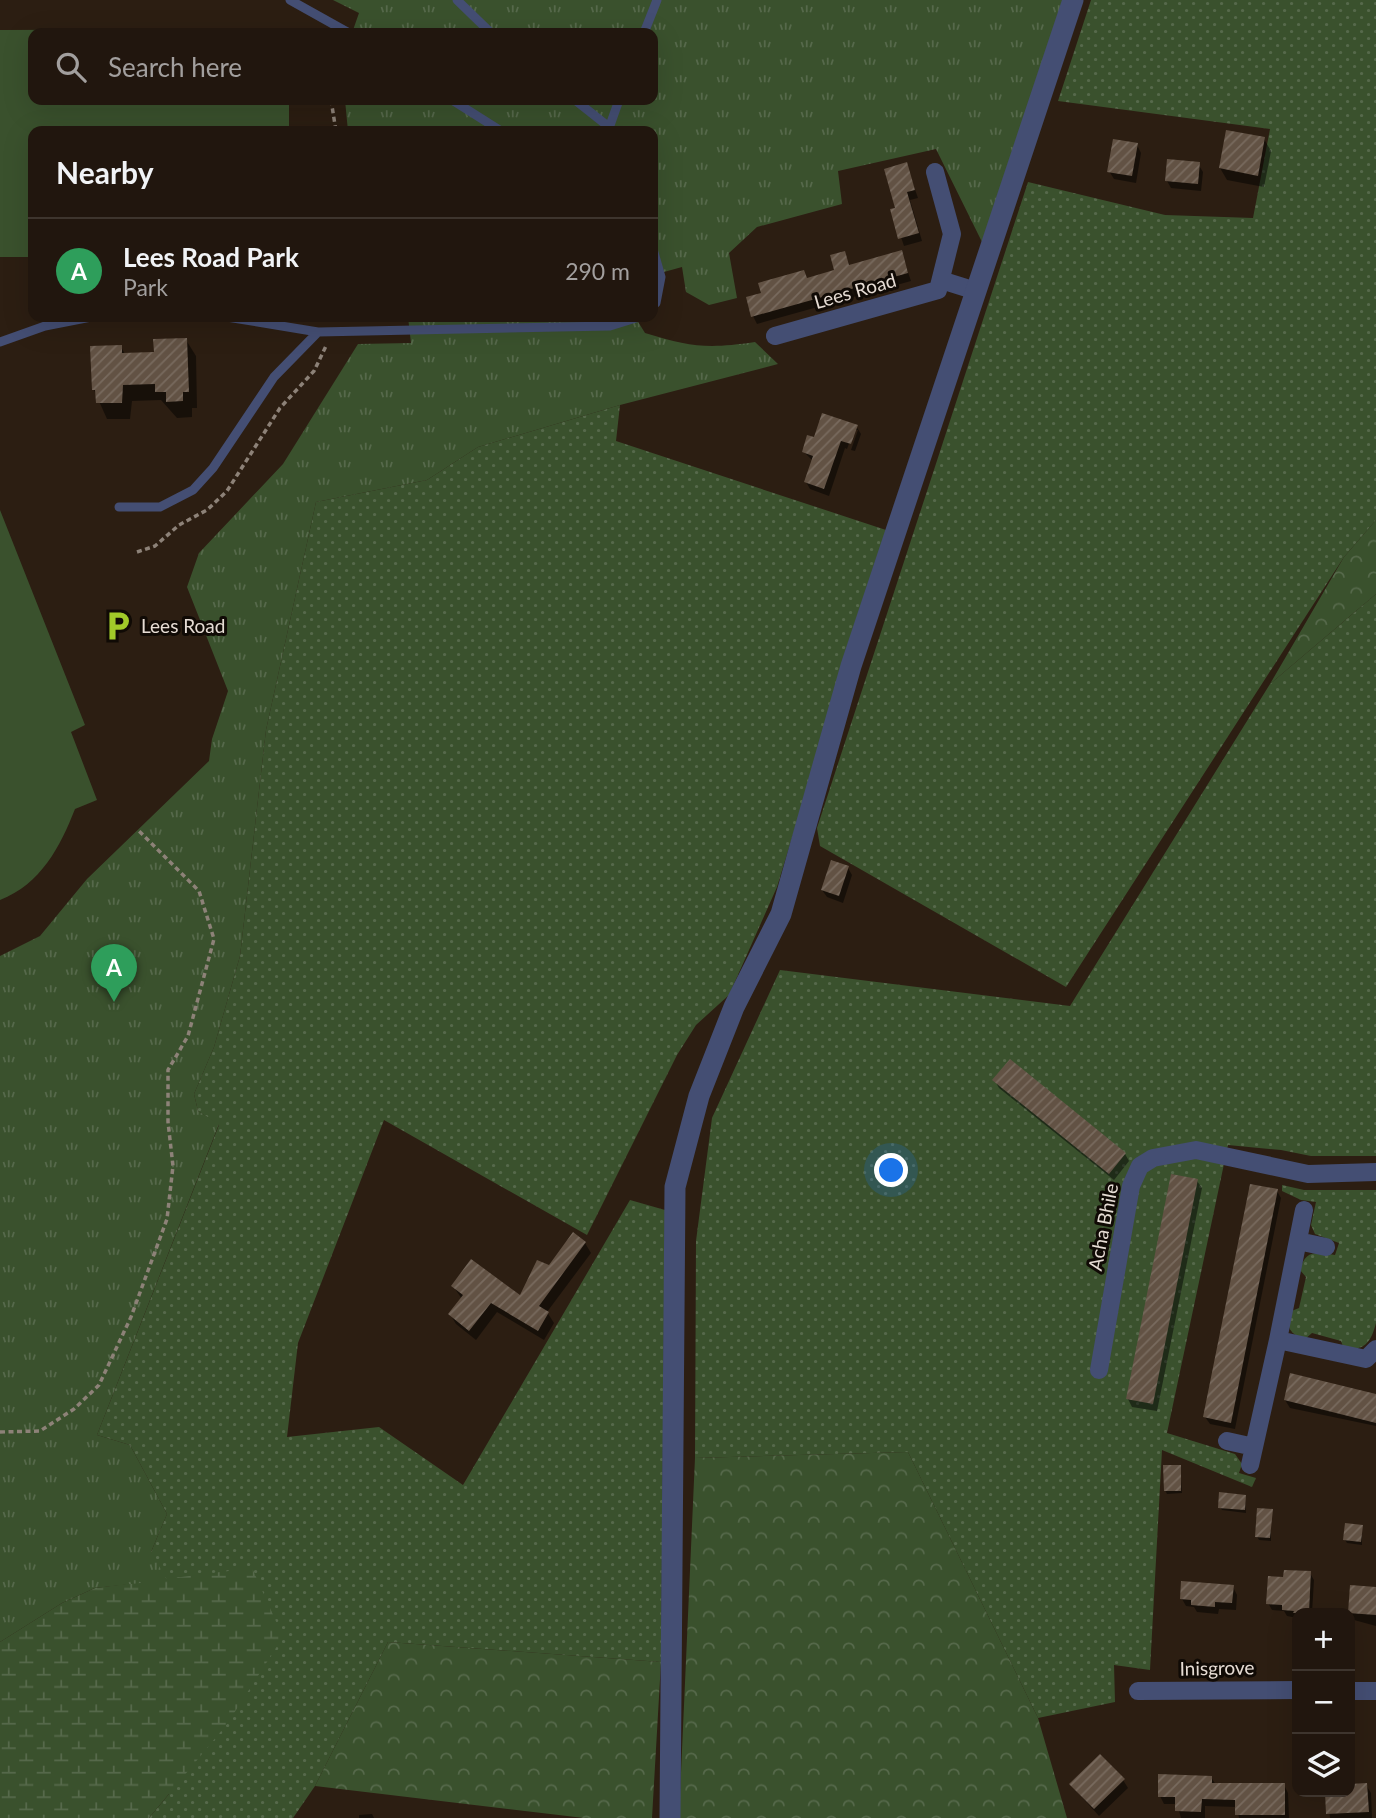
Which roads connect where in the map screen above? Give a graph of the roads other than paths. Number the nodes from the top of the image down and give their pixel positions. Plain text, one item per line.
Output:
1 (290, 0) edge
2 (457, 0) edge
3 (657, 0) edge
4 (1073, 0) edge
5 (340, 28) edge
6 (486, 28) edge
7 (646, 28) edge
8 (460, 105) edge
9 (581, 105) edge
10 (617, 105) edge
11 (493, 126) edge
12 (605, 126) edge
13 (609, 126) edge
14 (935, 172) dead end
15 (658, 266) edge
16 (941, 280) junction
17 (658, 288) edge
18 (976, 291) junction
19 (65, 322) edge
20 (259, 322) edge
21 (623, 322) edge
22 (324, 332) junction
23 (775, 337) dead end
24 (0, 342) edge
25 (119, 507) dead end
26 (1376, 1172) edge
27 (1304, 1210) dead end
28 (1298, 1241) junction
29 (1326, 1247) dead end
30 (1278, 1340) junction
31 (1376, 1349) edge
32 (1099, 1370) dead end
33 (1227, 1441) dead end
34 (1254, 1447) junction
35 (1250, 1465) dead end
36 (1292, 1689) edge
37 (1138, 1690) dead end
38 (1355, 1691) edge
39 (1376, 1691) edge
40 (670, 1818) edge

1 - 5 lane
2 - 6 lane
3 - 7 lane
4 - 18 street
8 - 11 lane
9 - 12 lane
10 - 13 lane
14 - 16 street
15 - 17 lane
16 - 18 street
16 - 23 street, Lees Road
18 - 40 street
19 - 24 lane
20 - 22 lane
21 - 22 lane
22 - 25 lane
26 - 32 street, Acha Bhile
27 - 28 street
28 - 29 street
28 - 30 street
30 - 31 street
30 - 34 street
33 - 34 street
34 - 35 street
36 - 37 street, Inisgrove
38 - 39 street

